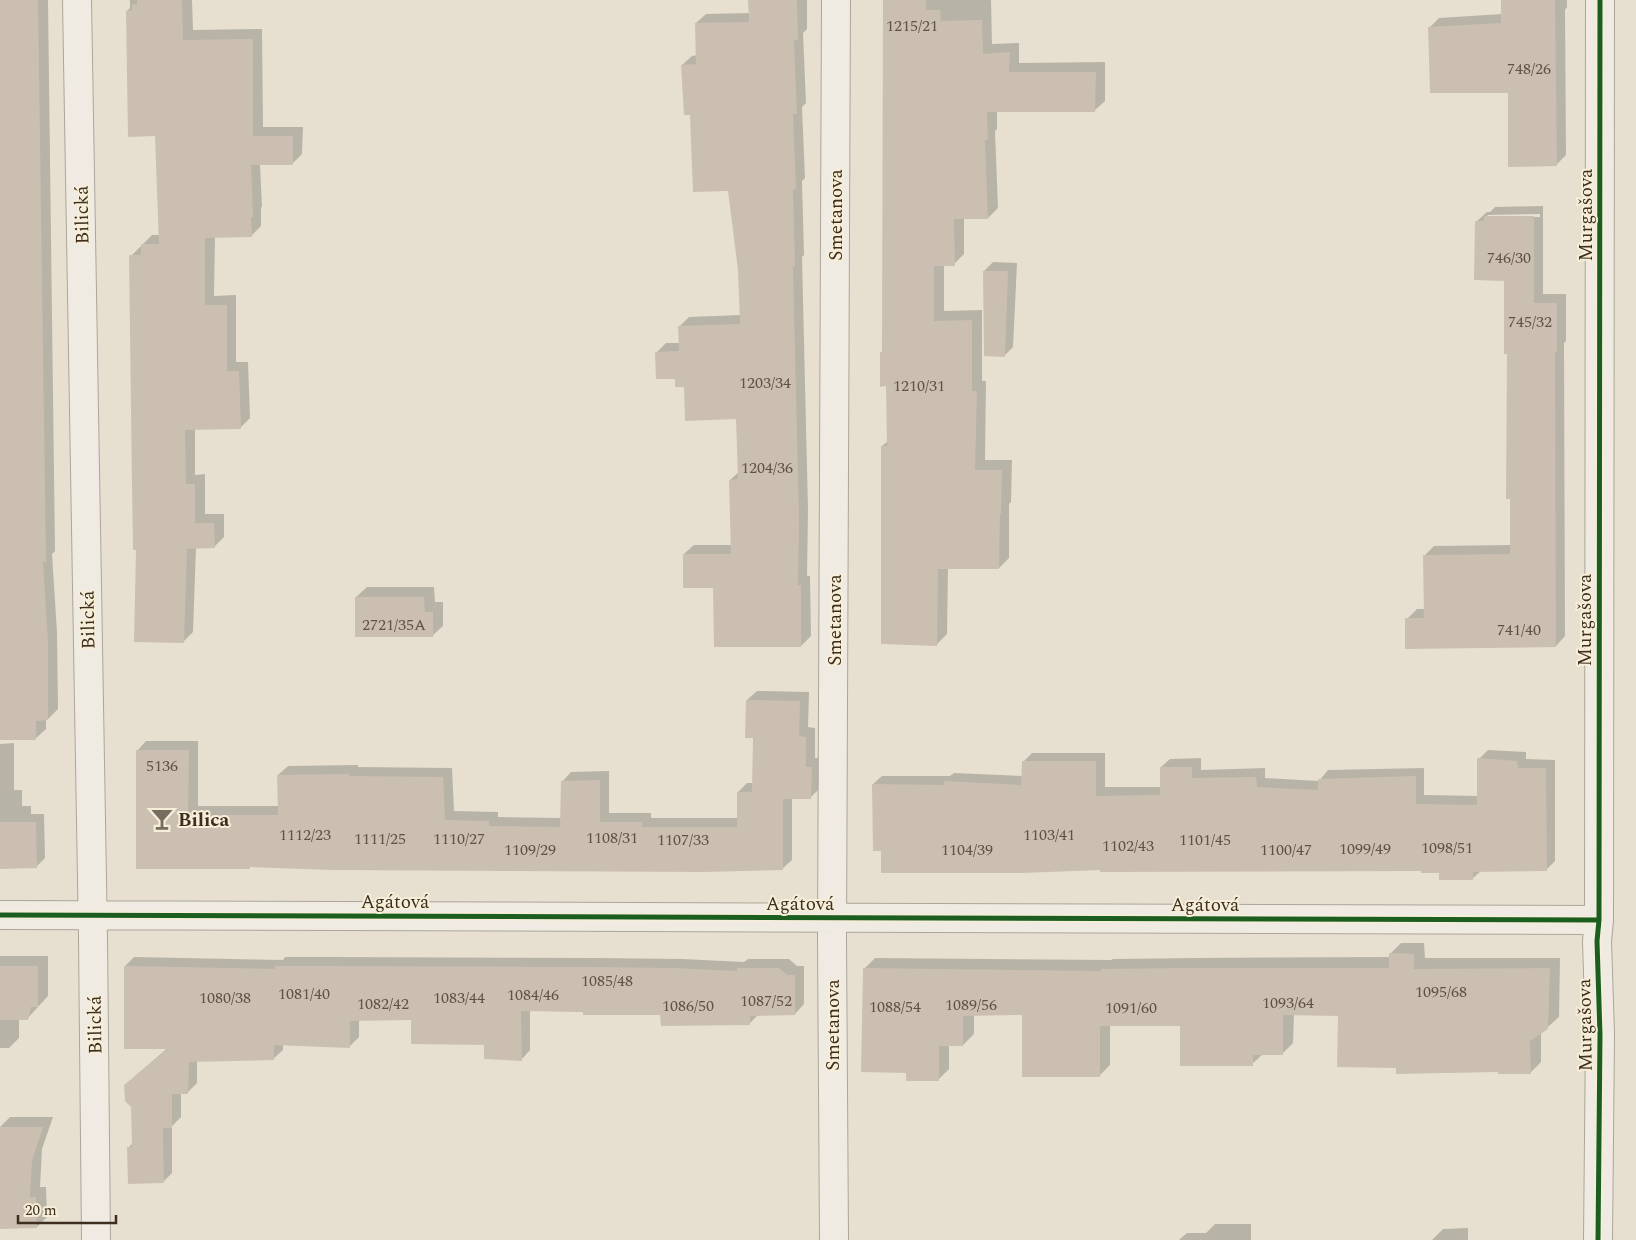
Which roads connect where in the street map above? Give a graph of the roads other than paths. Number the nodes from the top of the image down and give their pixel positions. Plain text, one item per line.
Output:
1 (77, 0) edge
2 (836, 0) edge
3 (1600, 0) edge
4 (92, 914) junction
5 (0, 915) edge
6 (832, 918) junction
7 (1599, 920) junction
8 (96, 1240) edge
9 (834, 1240) edge
10 (1598, 1240) edge

1 - 4 street, Bilická
2 - 6 street, Smetanova
3 - 7 street, Murgašova
4 - 5 street, Agátová
4 - 6 street, Agátová
4 - 8 street, Bilická
6 - 7 street, Agátová
6 - 9 street, Smetanova
7 - 10 street, Murgašova

